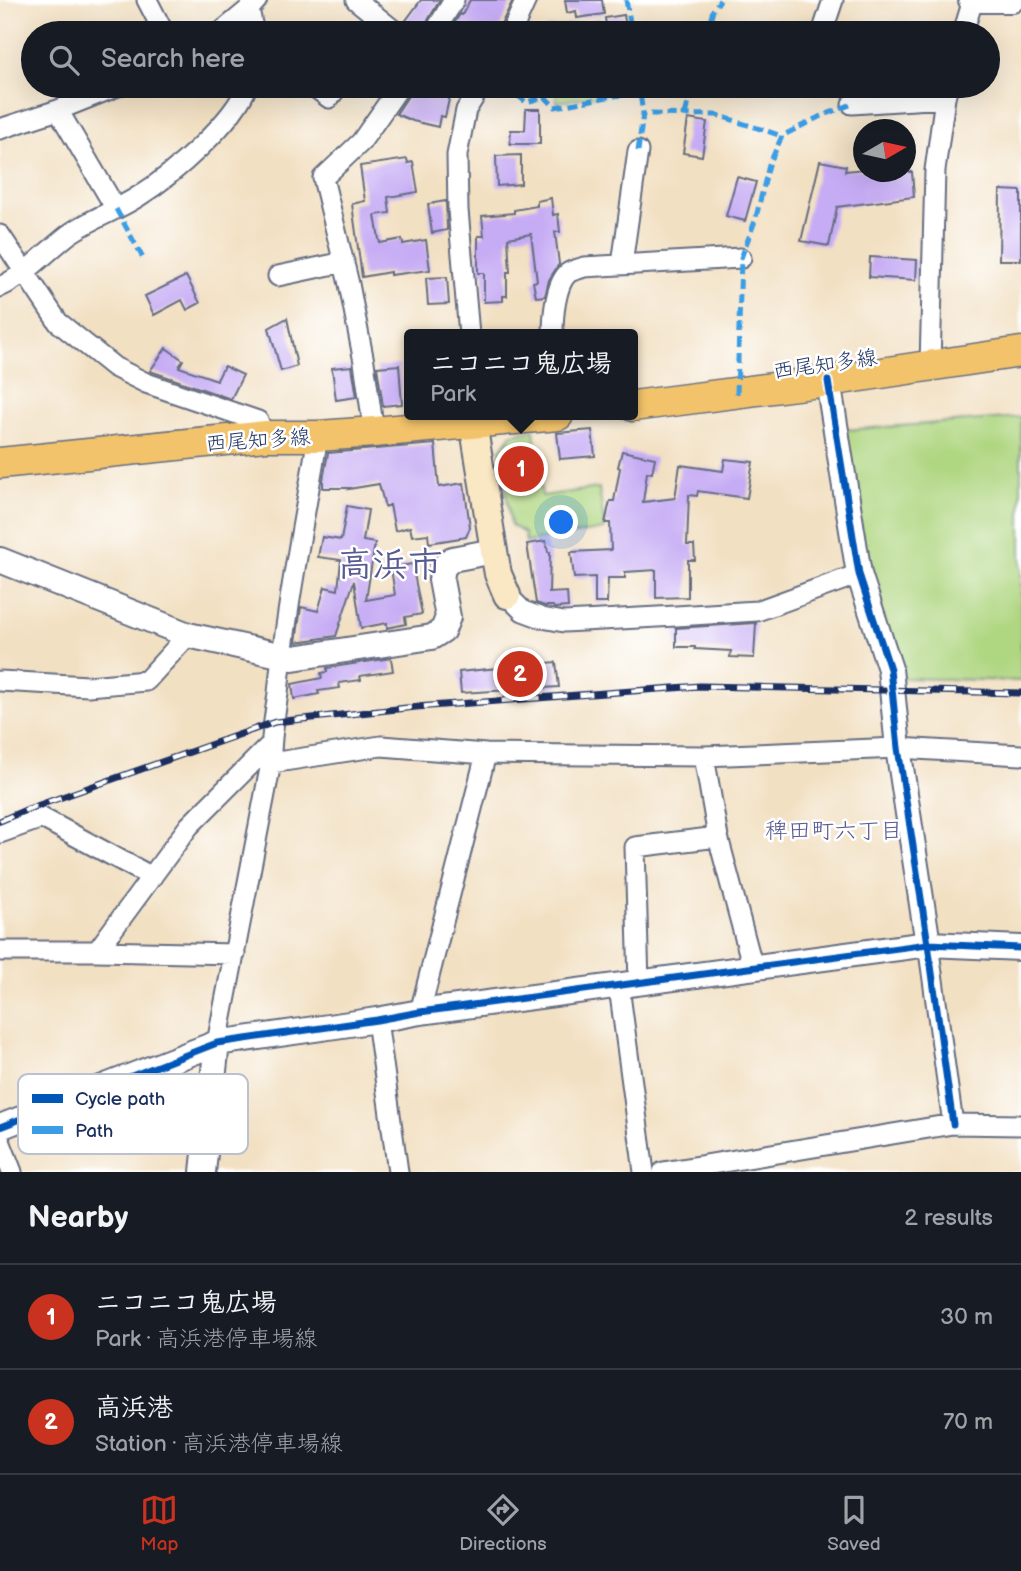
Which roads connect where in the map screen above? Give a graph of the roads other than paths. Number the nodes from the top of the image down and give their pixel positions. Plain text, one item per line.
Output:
1 (147, 0) edge
2 (356, 0) edge
3 (454, 0) edge
4 (526, 0) edge
5 (833, 0) edge
6 (972, 0) edge
7 (1010, 0) edge
8 (253, 5) edge
9 (158, 21) edge
10 (234, 21) edge
11 (377, 21) edge
12 (441, 21) edge
13 (516, 21) edge
14 (826, 21) edge
15 (966, 21) edge
16 (88, 98) edge
17 (240, 98) edge
18 (392, 98) edge
19 (474, 98) edge
20 (899, 98) edge
21 (945, 98) edge
22 (852, 104) dead end
23 (58, 110) junction
24 (0, 129) edge
25 (638, 151) dead end
26 (116, 209) junction
27 (0, 235) edge
28 (741, 258) dead end
29 (344, 262) junction
30 (622, 264) junction
31 (24, 273) junction
32 (278, 276) dead end
33 (0, 287) edge
34 (469, 329) edge
35 (553, 329) edge
36 (1021, 352) edge
37 (930, 366) junction
38 (828, 382) junction
39 (638, 405) edge
40 (465, 420) edge
41 (473, 420) edge
42 (374, 432) junction
43 (266, 436) junction
44 (318, 436) junction
45 (0, 463) edge
46 (494, 551) junction
47 (0, 560) edge
48 (859, 574) junction
49 (507, 595) joint
50 (188, 635) junction
51 (282, 656) junction
52 (0, 681) edge
53 (898, 748) junction
54 (271, 754) junction
55 (486, 754) junction
56 (1021, 755) edge
57 (704, 756) junction
58 (0, 833) edge
59 (718, 837) junction
60 (152, 877) junction
61 (928, 944) junction
62 (1021, 948) edge
63 (0, 951) edge
64 (97, 951) junction
65 (234, 954) junction
66 (753, 968) junction
67 (629, 985) junction
68 (420, 1012) junction
69 (377, 1020) junction
70 (217, 1043) junction
71 (137, 1074) edge
72 (214, 1074) edge
73 (18, 1120) edge
74 (953, 1125) junction
75 (1021, 1125) edge
76 (0, 1127) edge
77 (0, 1140) edge
78 (205, 1154) edge
79 (12, 1172) edge
80 (203, 1172) edge
81 (398, 1172) edge
82 (644, 1172) edge
83 (663, 1172) edge

1 - 9 street
2 - 11 street
3 - 12 street
4 - 13 street
5 - 14 street
6 - 7 street
6 - 15 street
8 - 10 street
16 - 23 street
17 - 26 street
18 - 29 street
19 - 34 street
20 - 22 street
21 - 37 street
23 - 24 street
23 - 26 street
25 - 30 street
26 - 31 street
27 - 31 street
28 - 30 street
29 - 32 street
29 - 42 street
30 - 35 street
31 - 33 street
31 - 43 street
36 - 37 main road, 西尾知多線
37 - 38 main road, 西尾知多線
38 - 39 main road, 西尾知多線
38 - 48 street
40 - 42 main road, 西尾知多線
41 - 46 main road
42 - 44 main road, 西尾知多線
43 - 44 main road, 西尾知多線
43 - 45 main road, 西尾知多線
44 - 51 street
46 - 49 main road
46 - 51 street
47 - 50 street
48 - 49 street
48 - 53 street
50 - 51 street
50 - 52 street
51 - 54 street
53 - 56 street
53 - 57 street
53 - 61 street
54 - 55 street
54 - 60 street
54 - 65 street
55 - 57 street
55 - 68 street
57 - 59 street
58 - 60 street
59 - 66 street
59 - 67 street
60 - 64 street
61 - 62 street
61 - 66 street
61 - 74 street
63 - 64 street
64 - 65 street
65 - 70 street
66 - 67 street
67 - 68 street
67 - 82 street
68 - 69 street
69 - 70 street
69 - 81 street
70 - 71 street
70 - 72 street
73 - 76 street
74 - 75 street
74 - 83 street
77 - 79 street
78 - 80 street

